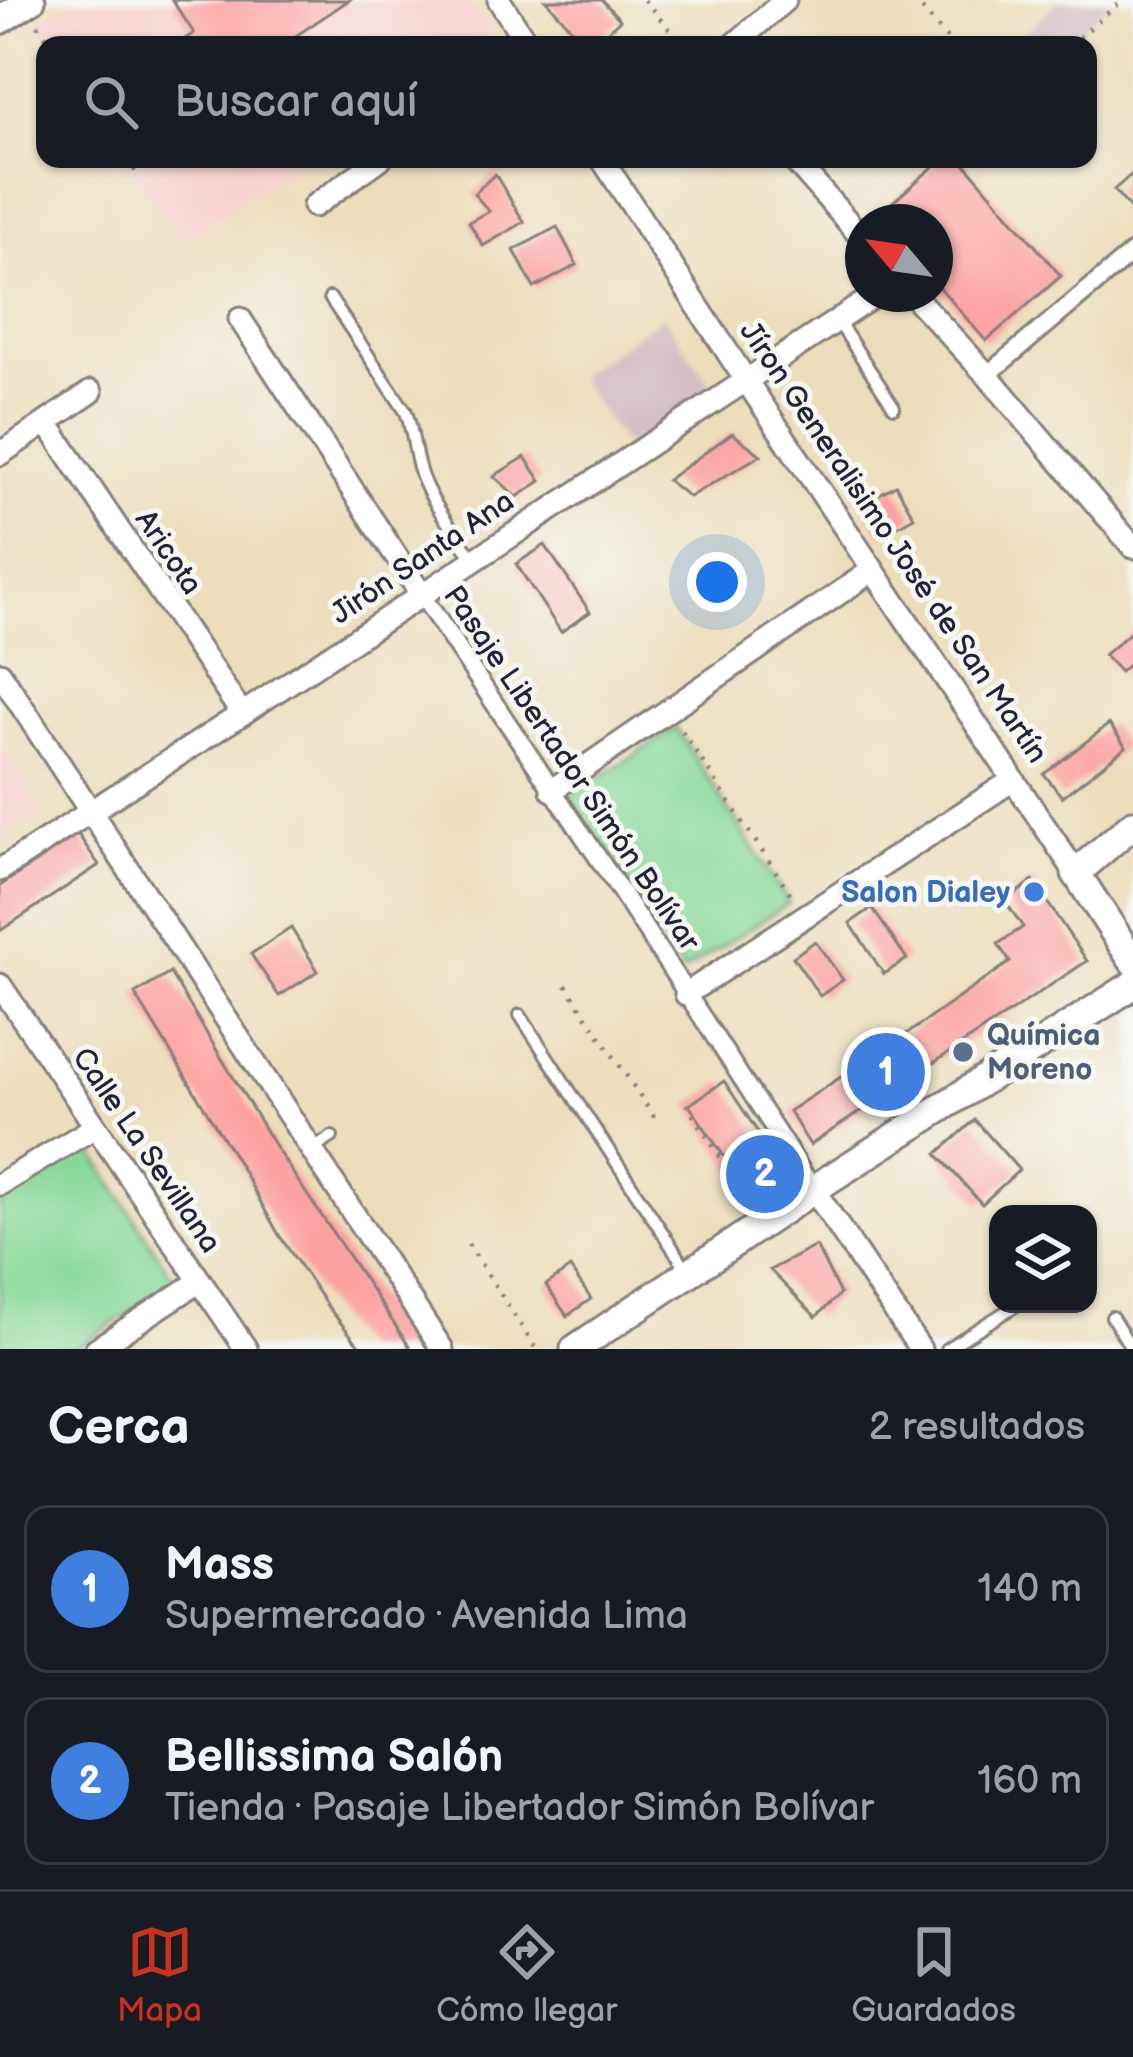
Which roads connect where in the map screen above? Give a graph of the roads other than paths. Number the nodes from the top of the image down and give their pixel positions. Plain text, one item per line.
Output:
1 (31, 0) edge
2 (499, 0) edge
3 (785, 0) edge
4 (0, 20) edge
5 (522, 36) edge
6 (744, 36) edge
7 (367, 168) edge
8 (608, 168) edge
9 (801, 168) edge
10 (314, 206) dead end
11 (845, 218) edge
12 (1133, 252) edge
13 (330, 298) dead end
14 (849, 312) edge
15 (929, 312) edge
16 (240, 319) dead end
17 (837, 320) junction
18 (987, 375) junction
19 (745, 379) junction
20 (92, 392) dead end
21 (894, 407) dead end
22 (47, 423) junction
23 (0, 454) edge
24 (1133, 547) edge
25 (473, 559) junction
26 (873, 570) junction
27 (421, 593) junction
28 (0, 673) edge
29 (242, 714) junction
30 (1012, 780) junction
31 (552, 790) junction
32 (89, 811) junction
33 (1133, 824) edge
34 (0, 870) edge
35 (1076, 873) junction
36 (1133, 961) edge
37 (0, 985) edge
38 (1133, 985) edge
39 (686, 994) junction
40 (520, 1015) dead end
41 (94, 1126) junction
42 (332, 1136) dead end
43 (311, 1150) junction
44 (0, 1184) edge
45 (814, 1190) junction
46 (689, 1273) junction
47 (200, 1281) junction
48 (1004, 1313) edge
49 (1112, 1318) dead end
50 (96, 1349) edge
51 (245, 1349) edge
52 (442, 1349) edge
53 (575, 1349) edge
54 (920, 1349) edge
55 (946, 1349) edge
56 (1132, 1349) edge

1 - 4 street
2 - 5 street
3 - 6 street
7 - 10 street
8 - 19 street, Jíron Generalisimo José de San Martín
9 - 11 street
12 - 18 street
13 - 25 lane
14 - 17 street, Jirón Santa Ana
15 - 18 street
16 - 27 street, Pasaje Libertador Simón Bolívar
17 - 19 street, Jirón Santa Ana
17 - 21 lane
18 - 24 street
19 - 25 street, Jirón Santa Ana
19 - 26 street, Jíron Generalisimo José de San Martín
20 - 22 street
22 - 23 street
22 - 29 street, Aricota
25 - 27 street, Jirón Santa Ana
26 - 30 street, Jíron Generalisimo José de San Martín
26 - 31 street
27 - 29 street, Jirón Santa Ana
27 - 31 street, Pasaje Libertador Simón Bolívar
28 - 32 street
29 - 32 street, Jirón Santa Ana
30 - 35 street, Jíron Generalisimo José de San Martín
30 - 39 street
31 - 39 street, Pasaje Libertador Simón Bolívar
32 - 34 street, Jirón Santa Ana
32 - 43 street
33 - 35 street
35 - 36 street, Jíron Generalisimo José de San Martín
37 - 41 street, Calle La Sevillana
38 - 45 street
39 - 45 street, Pasaje Libertador Simón Bolívar
40 - 46 lane
41 - 44 street
41 - 47 street, Calle La Sevillana
42 - 43 lane
43 - 52 street
45 - 46 street
45 - 54 street
46 - 53 street
47 - 50 street
47 - 51 street, Calle La Sevillana
48 - 55 lane
49 - 56 lane

